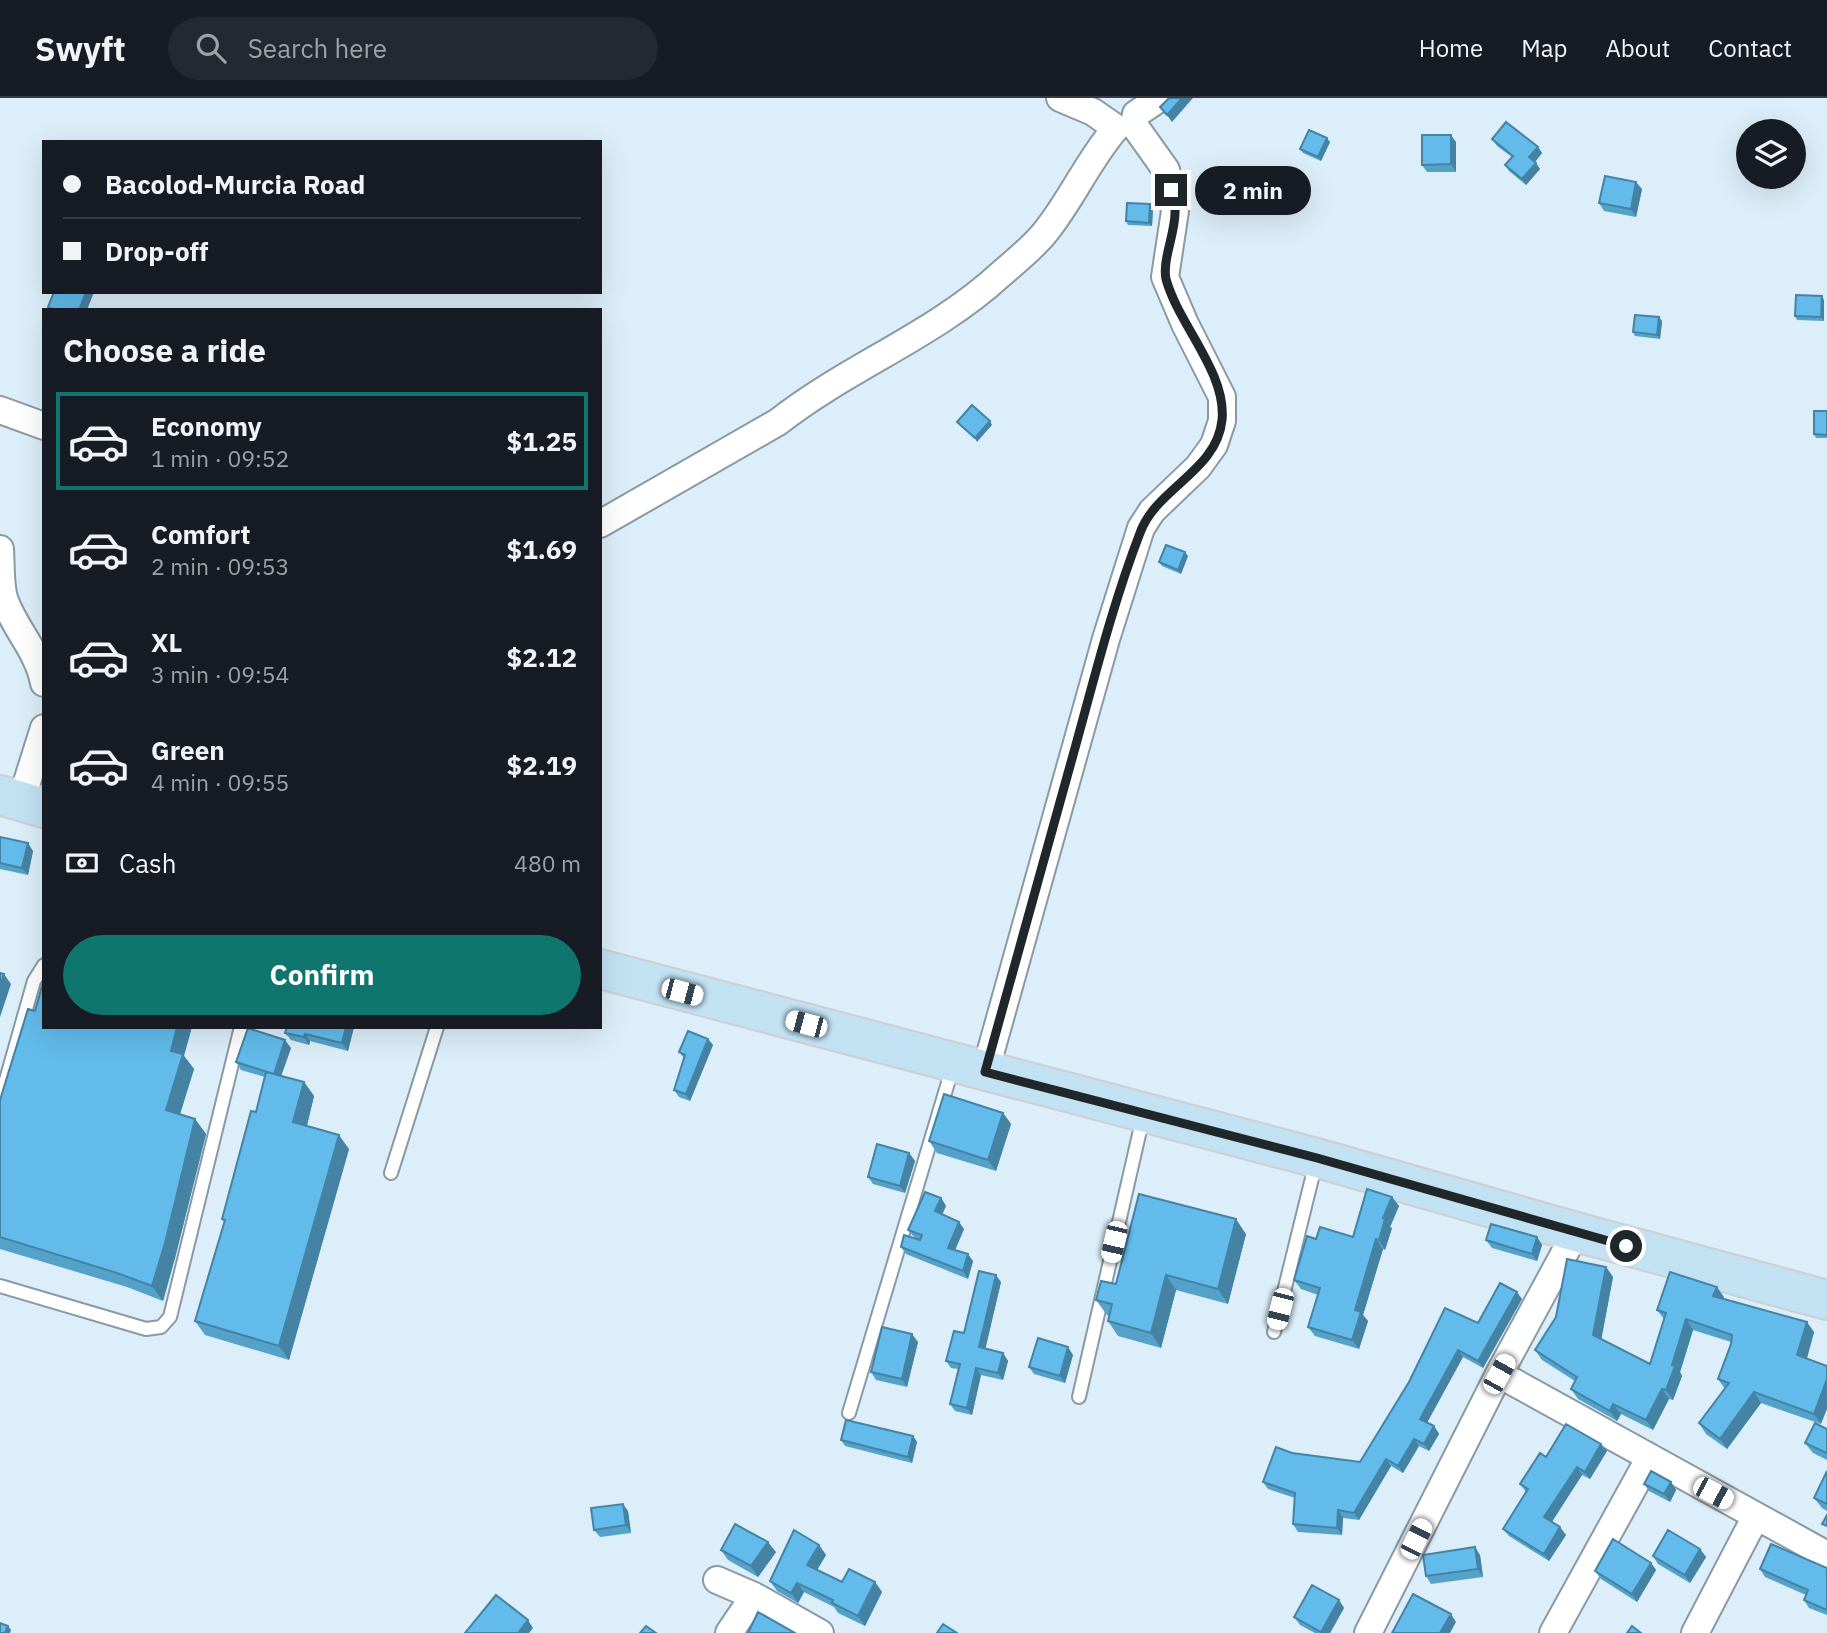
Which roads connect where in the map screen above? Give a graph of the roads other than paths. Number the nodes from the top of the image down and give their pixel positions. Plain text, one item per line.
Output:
1 (1060, 98) edge
2 (1160, 98) edge
3 (1125, 127) junction
4 (0, 410) edge
5 (42, 425) edge
6 (602, 523) edge
7 (0, 549) edge
8 (42, 673) edge
9 (42, 735) edge
10 (22, 801) edge
11 (42, 968) edge
12 (602, 970) edge
13 (241, 1029) edge
14 (436, 1029) edge
15 (969, 1067) junction
16 (0, 1101) edge
17 (1144, 1113) junction
18 (1317, 1158) junction
19 (391, 1173) dead end
20 (1576, 1232) junction
21 (0, 1286) edge
22 (1827, 1300) edge
23 (1274, 1332) dead end
24 (1499, 1374) junction
25 (1079, 1398) dead end
26 (849, 1413) dead end
27 (1649, 1459) junction
28 (1756, 1516) junction
29 (1827, 1555) edge
30 (717, 1580) dead end
31 (754, 1596) junction
32 (729, 1633) edge
33 (820, 1633) edge
34 (1368, 1633) edge
35 (1553, 1633) edge
36 (1695, 1633) edge

1 - 3 street
2 - 3 street
3 - 6 street
3 - 15 street
4 - 5 street
7 - 8 street
9 - 10 street
11 - 16 lane
12 - 15 main road
13 - 21 lane
14 - 19 lane
15 - 17 main road
15 - 26 lane
17 - 18 main road
17 - 25 lane
18 - 20 main road
18 - 23 lane
20 - 22 main road
20 - 24 street
24 - 27 street
24 - 34 street
27 - 28 street
27 - 35 street
28 - 29 street
28 - 36 street
30 - 31 street
31 - 32 street
31 - 33 street

